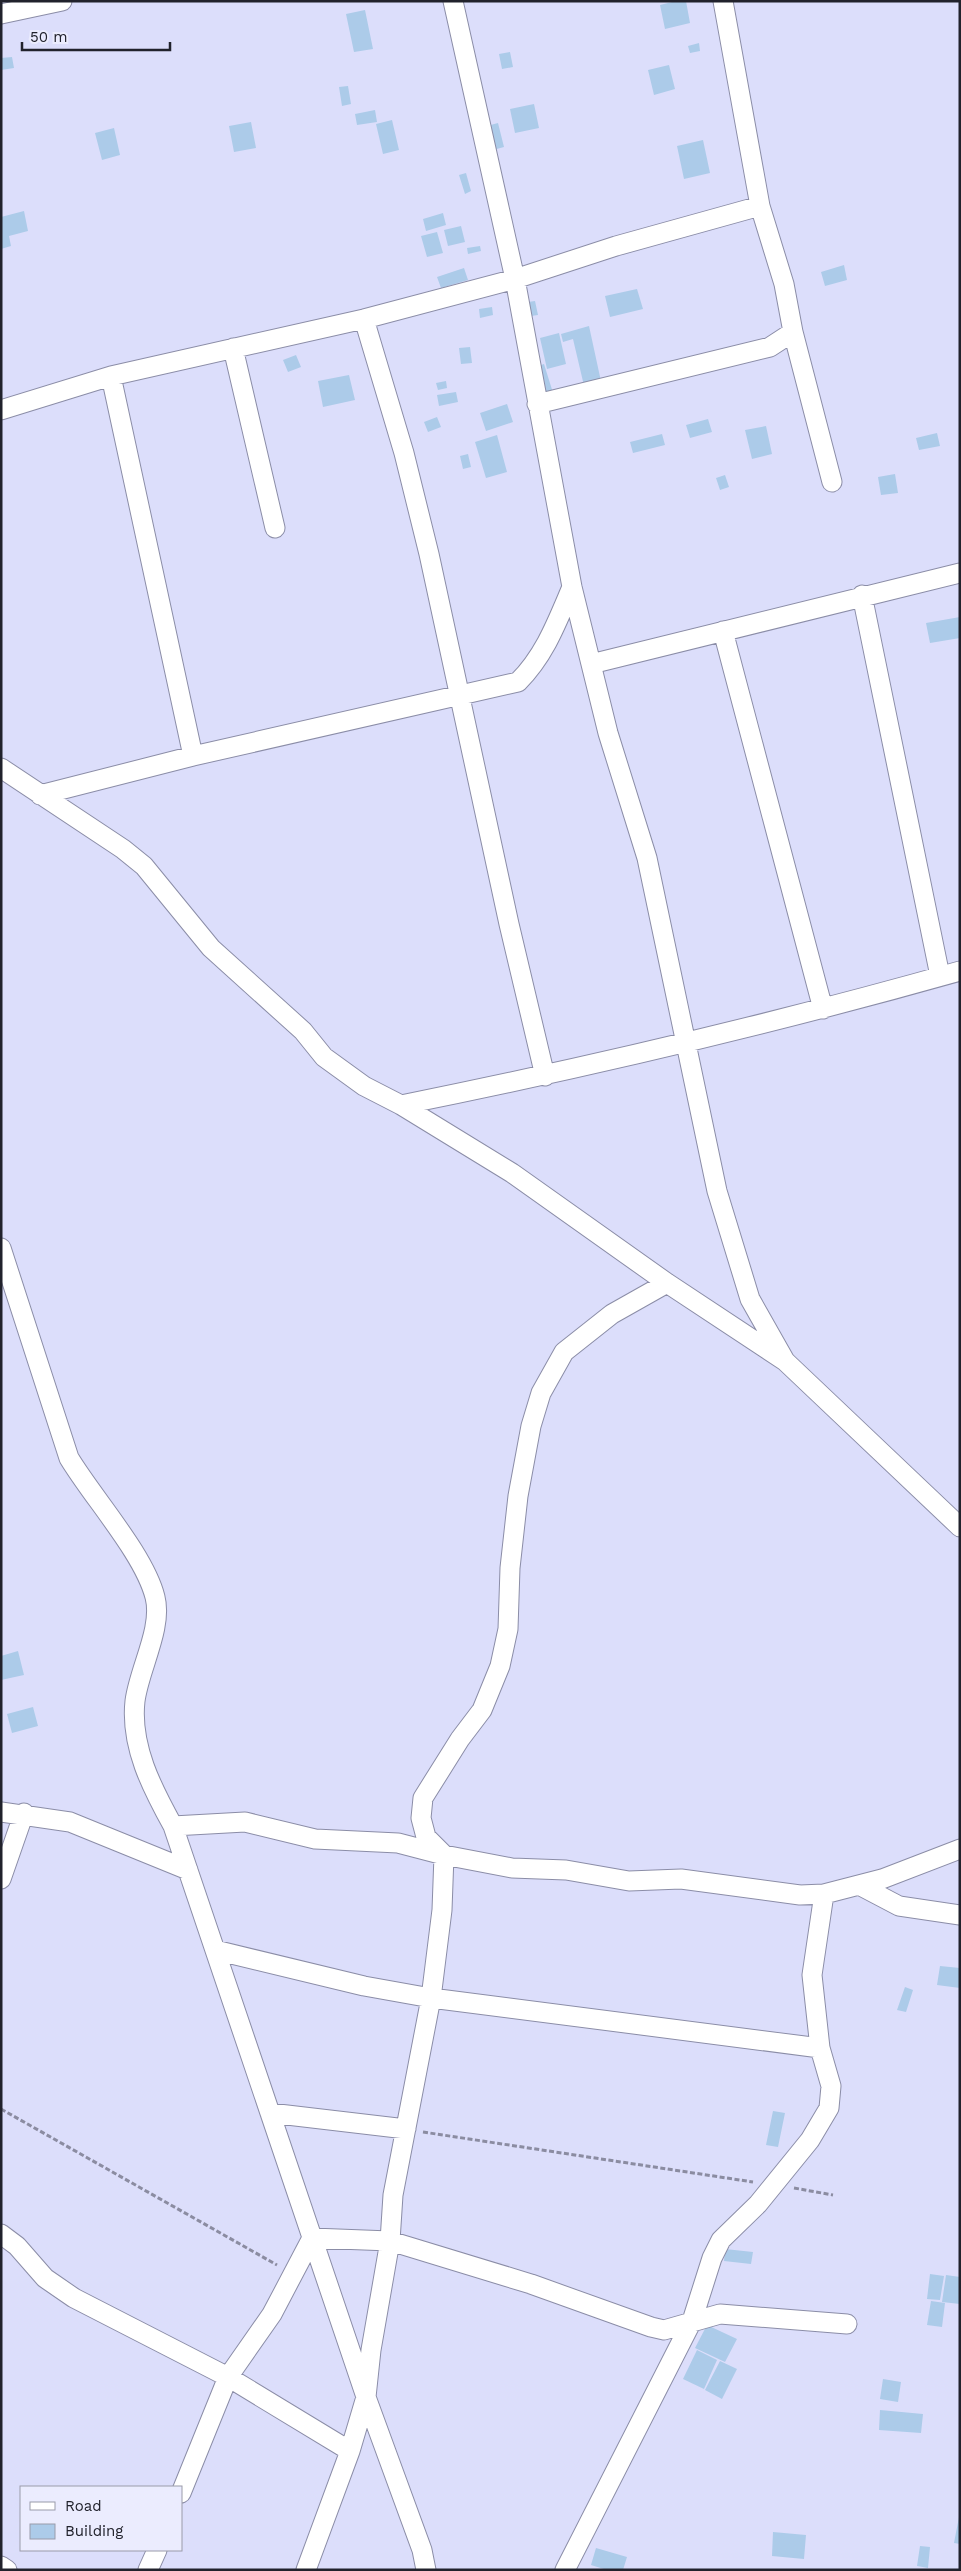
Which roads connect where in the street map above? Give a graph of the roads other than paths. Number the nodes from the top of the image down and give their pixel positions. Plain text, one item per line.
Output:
1 (62, 1) edge
2 (453, 1) edge
3 (723, 1) edge
4 (1, 14) edge
5 (760, 206) junction
6 (515, 279) junction
7 (364, 319) junction
8 (793, 332) junction
9 (232, 348) junction
10 (111, 376) junction
11 (537, 404) junction
12 (1, 410) edge
13 (832, 482) dead end
14 (275, 528) dead end
15 (960, 573) edge
16 (572, 587) junction
17 (862, 596) junction
18 (723, 631) junction
19 (591, 664) junction
20 (460, 697) junction
21 (193, 756) junction
22 (1, 768) edge
23 (40, 796) junction
24 (960, 971) edge
25 (940, 976) junction
26 (823, 1009) junction
27 (684, 1041) junction
28 (545, 1076) junction
29 (402, 1105) junction
30 (1, 1248) edge
31 (667, 1283) junction
32 (785, 1361) junction
33 (960, 1527) edge
34 (1, 1812) edge
35 (24, 1813) junction
36 (173, 1826) junction
37 (960, 1849) edge
38 (444, 1855) junction
39 (188, 1870) junction
40 (1, 1879) edge
41 (859, 1885) junction
42 (824, 1894) junction
43 (960, 1915) edge
44 (215, 1950) junction
45 (431, 1998) junction
46 (820, 2048) junction
47 (270, 2113) junction
48 (406, 2129) junction
49 (1, 2234) edge
50 (312, 2238) junction
51 (390, 2240) junction
52 (692, 2321) junction
53 (847, 2324) dead end
54 (228, 2377) junction
55 (366, 2397) junction
56 (350, 2451) junction
57 (182, 2491) edge
58 (157, 2551) edge
59 (1, 2566) edge
60 (7, 2570) edge
61 (148, 2570) edge
62 (306, 2570) edge
63 (426, 2570) edge
64 (565, 2570) edge

1 - 4 street
2 - 6 street
3 - 5 street
5 - 6 street
5 - 8 street
6 - 7 street
6 - 11 street
7 - 9 street
7 - 20 street
8 - 11 street
8 - 13 street
9 - 10 street
9 - 14 street
10 - 12 street
10 - 21 street
11 - 16 street
15 - 17 street
16 - 19 street
16 - 20 street
17 - 18 street
17 - 25 street
18 - 19 street
18 - 26 street
19 - 27 street
20 - 21 street
20 - 28 street
21 - 23 street
22 - 23 street
23 - 29 street
24 - 25 street
25 - 26 street
26 - 27 street
27 - 28 street
27 - 32 street
28 - 29 street
29 - 31 street
30 - 36 street
31 - 32 street
31 - 38 street
32 - 33 street
34 - 35 street
35 - 39 street
35 - 40 street
36 - 38 street
36 - 39 street
37 - 41 street
38 - 42 street
38 - 45 street
39 - 44 street
41 - 42 street
41 - 43 street
42 - 46 street
44 - 45 street
44 - 47 street
45 - 46 street
45 - 48 street
46 - 52 street
47 - 48 street
47 - 50 street
48 - 51 street
49 - 54 street
50 - 51 street
50 - 54 street
50 - 55 street
51 - 52 street
51 - 55 street
52 - 53 street
52 - 64 street
54 - 56 street
54 - 57 street
55 - 56 street
55 - 63 street
56 - 62 street
58 - 61 street
59 - 60 street

